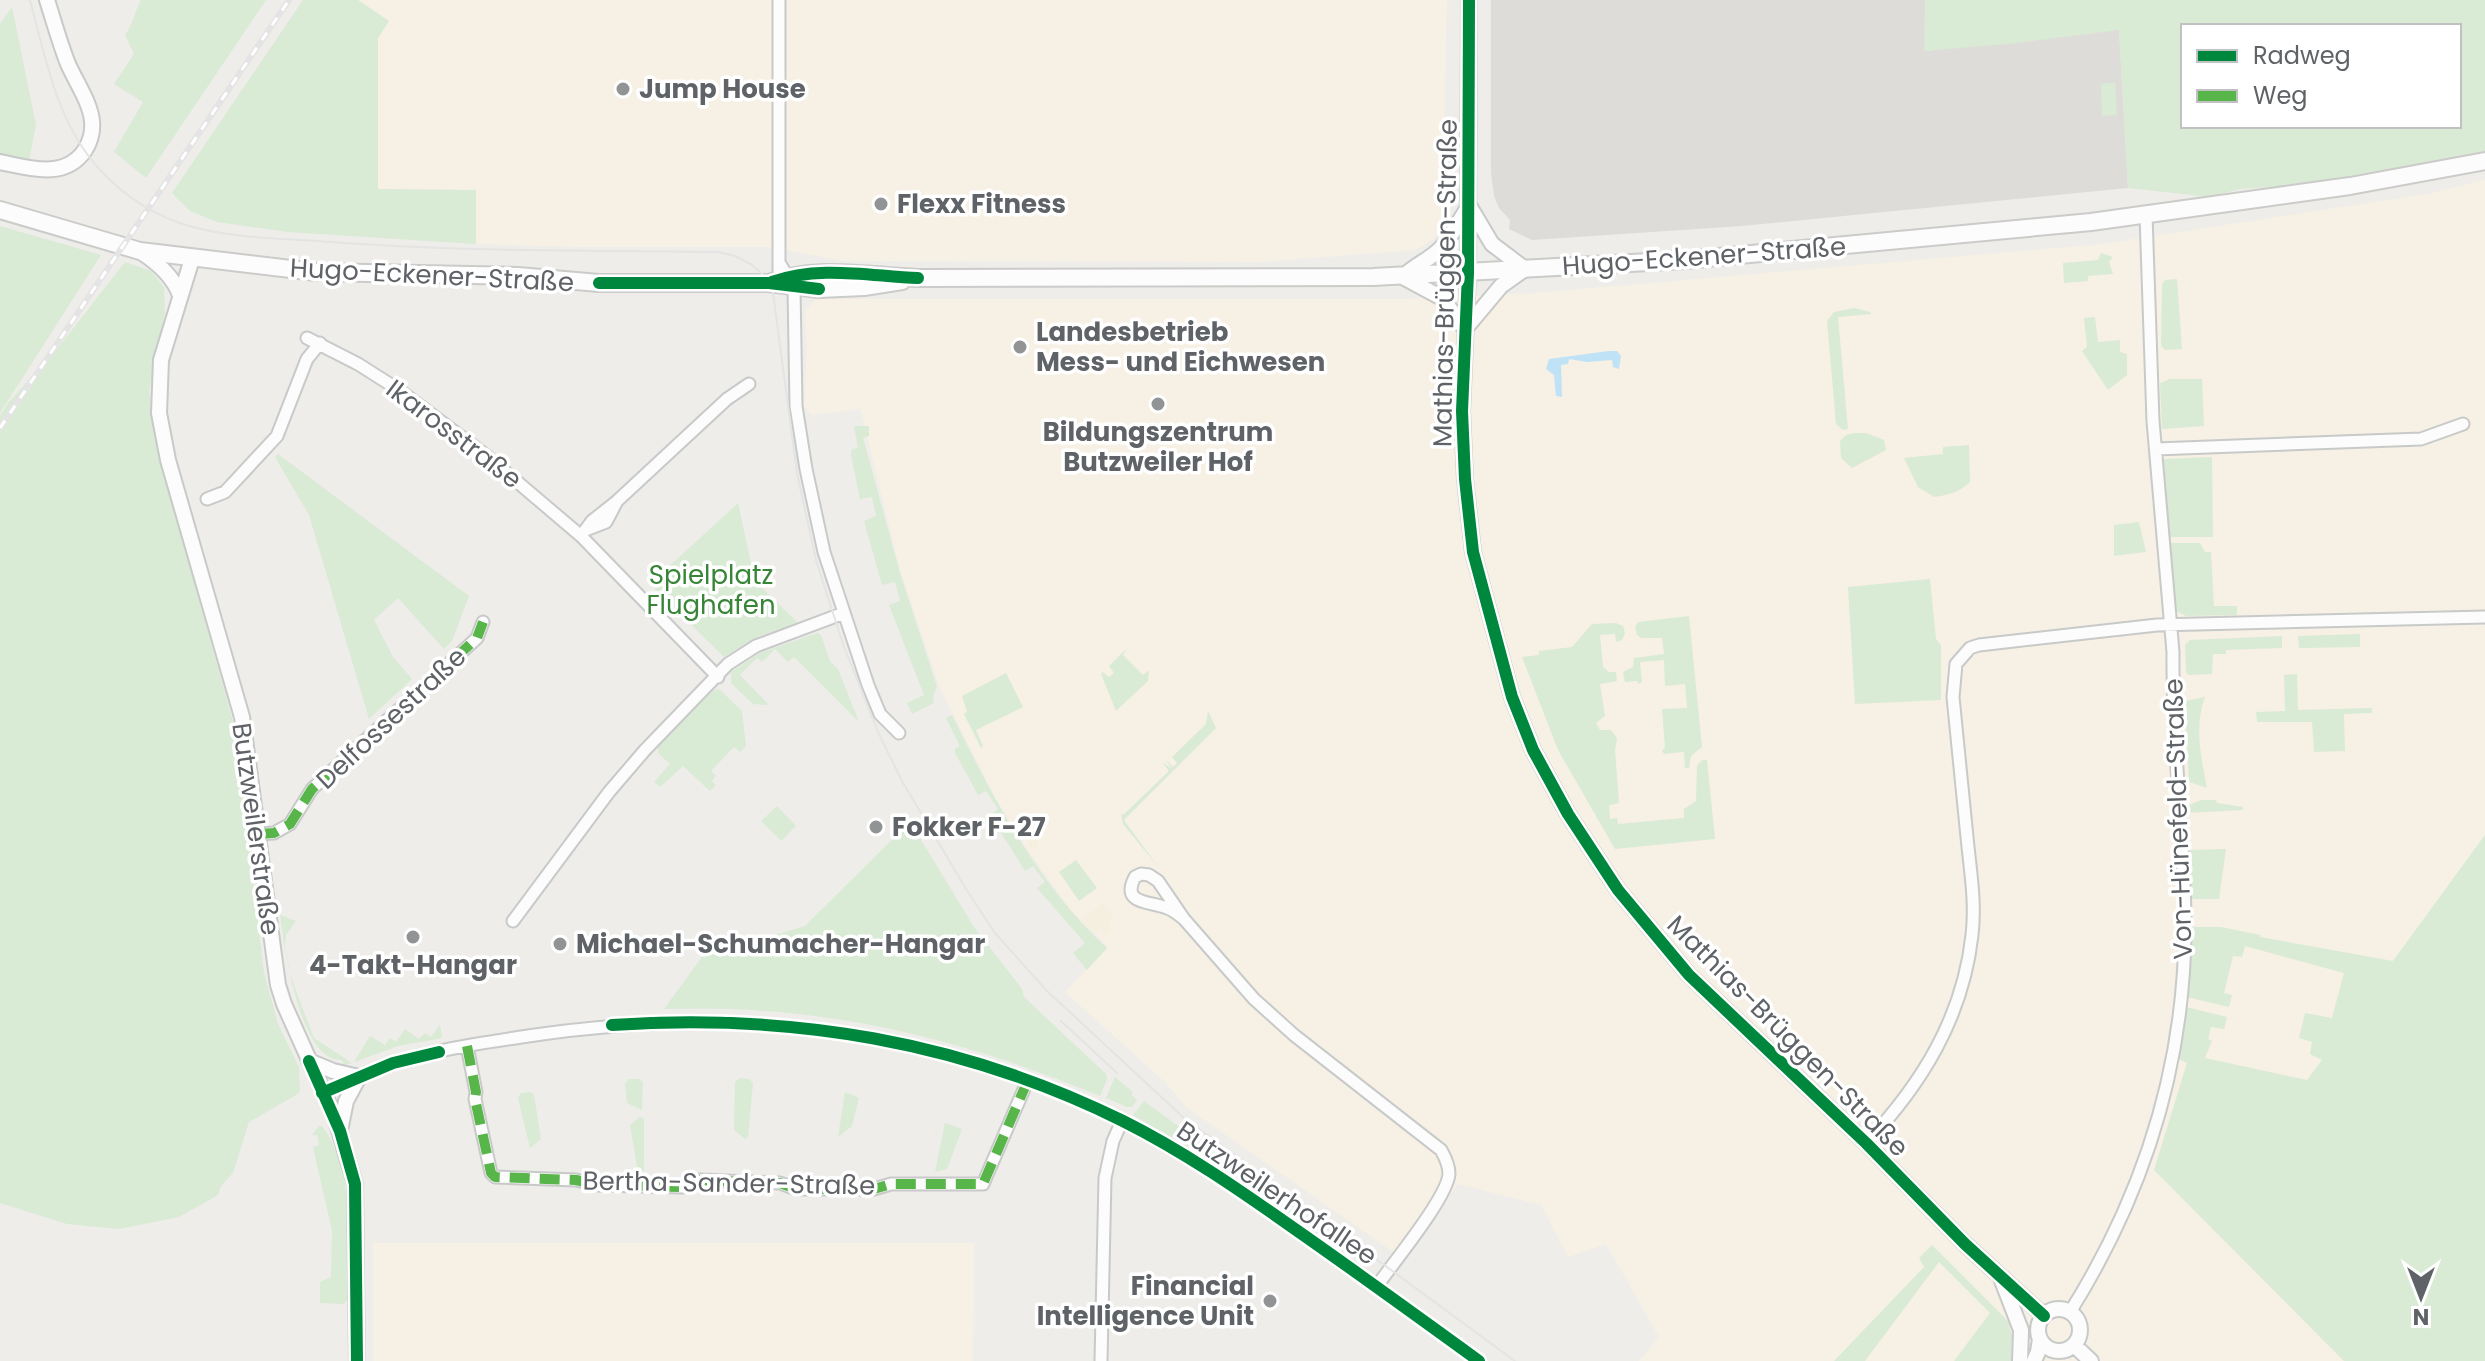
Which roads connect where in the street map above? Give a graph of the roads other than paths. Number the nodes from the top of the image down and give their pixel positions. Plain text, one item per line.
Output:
1 (47, 0) edge
2 (779, 0) edge
3 (1469, 0) edge
4 (2485, 161) edge
5 (0, 162) edge
6 (1469, 206) junction
7 (0, 210) edge
8 (2146, 215) junction
9 (140, 251) junction
10 (192, 259) junction
11 (1525, 269) junction
12 (1468, 273) junction
13 (1403, 277) junction
14 (798, 281) junction
15 (180, 295) junction
16 (1465, 329) junction
17 (307, 338) dead end
18 (320, 343) junction
19 (749, 384) dead end
20 (2463, 424) dead end
21 (2156, 449) junction
22 (207, 499) dead end
23 (584, 533) junction
24 (844, 613) junction
25 (2485, 617) edge
26 (483, 622) dead end
27 (2169, 626) junction
28 (718, 677) junction
29 (899, 733) dead end
30 (258, 834) junction
31 (1184, 919) junction
32 (513, 921) dead end
33 (467, 1046) junction
34 (309, 1061) junction
35 (359, 1077) junction
36 (1028, 1080) junction
37 (322, 1093) junction
38 (1122, 1121) junction
39 (340, 1131) junction
40 (1866, 1143) junction
41 (2001, 1278) junction
42 (1377, 1286) junction
43 (2070, 1312) junction
44 (2044, 1316) junction
45 (2040, 1339) junction
46 (2074, 1345) junction
47 (2053, 1356) edge
48 (357, 1361) edge
49 (1101, 1361) edge
50 (1479, 1361) edge
51 (2020, 1361) edge
52 (2034, 1361) edge
53 (2091, 1361) edge

1 - 5 street
2 - 14 street
3 - 6 street, Mathias-Brüggen-Straße
4 - 8 main road, Hugo-Eckener-Straße
6 - 11 street
6 - 12 street, Mathias-Brüggen-Straße
6 - 13 street
7 - 9 main road
8 - 11 main road, Hugo-Eckener-Straße
8 - 21 street, Von-Hünefeld-Straße
9 - 10 main road
9 - 15 street
10 - 14 main road, Hugo-Eckener-Straße
10 - 15 street, Butzweilerstraße
11 - 12 main road, Hugo-Eckener-Straße
11 - 16 street
12 - 13 main road, Hugo-Eckener-Straße
12 - 16 street, Mathias-Brüggen-Straße
13 - 14 main road, Hugo-Eckener-Straße
13 - 16 street
14 - 24 street
15 - 30 street, Butzweilerstraße
16 - 40 street, Mathias-Brüggen-Straße
17 - 18 street, Ikarosstraße
18 - 22 street
18 - 23 street, Ikarosstraße
19 - 23 street
20 - 21 street
21 - 27 street, Von-Hünefeld-Straße
23 - 28 street, Ikarosstraße
24 - 28 street
24 - 29 street
25 - 27 street
26 - 30 street, Delfossestraße
27 - 40 street
27 - 43 street, Von-Hünefeld-Straße
28 - 32 street
30 - 34 street, Butzweilerstraße
31 - 31 street
31 - 42 street
33 - 35 street, Butzweilerhofallee
33 - 36 street, Butzweilerhofallee
33 - 36 street, Bertha-Sander-Straße
34 - 35 street
34 - 37 street, Butzweilerstraße
35 - 37 street, Butzweilerhofallee
35 - 39 street
36 - 38 street, Butzweilerhofallee
37 - 39 street, Butzweilerstraße
38 - 42 street, Butzweilerhofallee
38 - 49 street
39 - 48 street, Butzweilerstraße
40 - 41 street, Mathias-Brüggen-Straße
41 - 44 street, Mathias-Brüggen-Straße
41 - 51 street
42 - 50 street, Butzweilerhofallee
43 - 44 street
43 - 46 street
44 - 45 street
45 - 47 street
45 - 52 street
46 - 47 street
46 - 53 street

